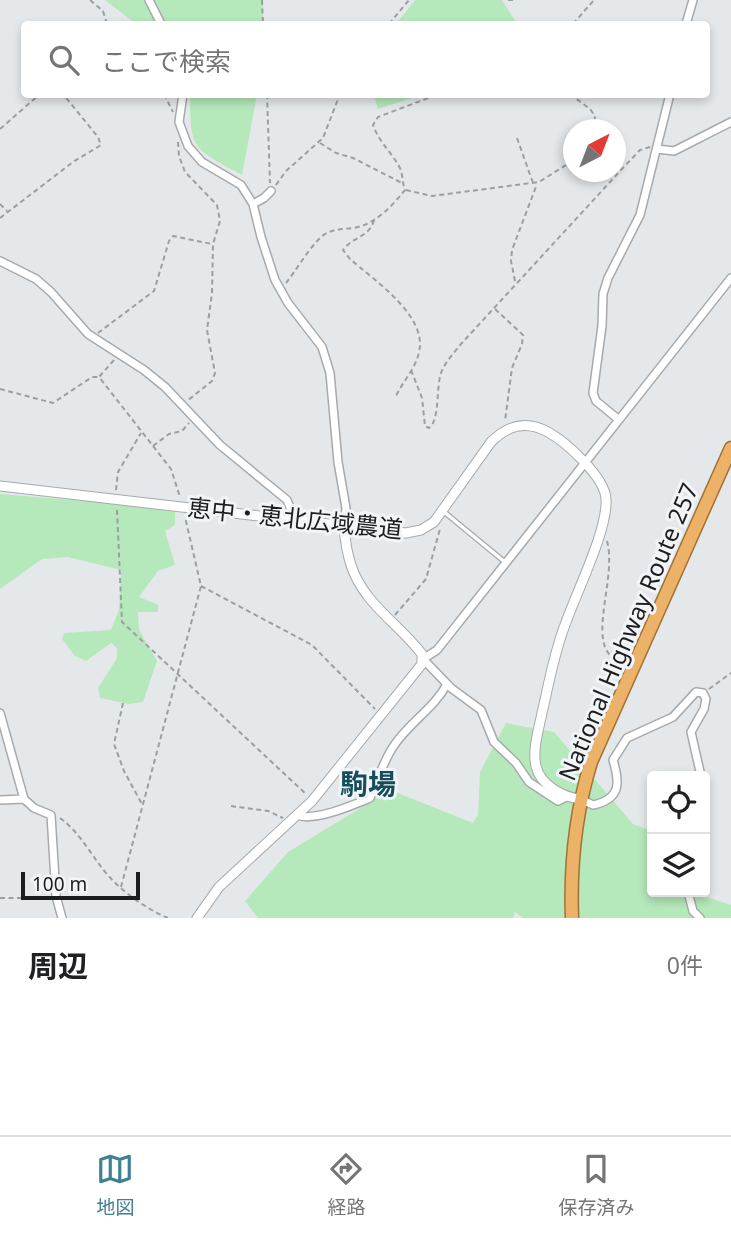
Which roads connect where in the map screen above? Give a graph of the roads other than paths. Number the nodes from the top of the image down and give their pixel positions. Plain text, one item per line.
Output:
1 (149, 0) edge
2 (693, 0) edge
3 (160, 21) edge
4 (687, 21) edge
5 (183, 98) edge
6 (669, 98) edge
7 (731, 122) edge
8 (657, 149) junction
9 (271, 191) road end
10 (253, 204) junction
11 (0, 261) edge
12 (731, 278) edge
13 (618, 419) junction
14 (731, 448) edge
15 (585, 464) junction
16 (728, 464) edge
17 (0, 486) edge
18 (443, 511) junction
19 (291, 521) junction
20 (344, 527) junction
21 (506, 563) junction
22 (423, 659) junction
23 (447, 684) junction
24 (0, 713) edge
25 (700, 771) edge
26 (566, 797) junction
27 (24, 799) junction
28 (580, 799) junction
29 (0, 800) edge
30 (297, 815) junction
31 (689, 897) edge
32 (62, 918) edge
33 (197, 918) edge
34 (572, 918) edge
35 (700, 918) edge

1 - 3 street
2 - 4 street
5 - 10 street
6 - 8 street
7 - 8 street
8 - 13 street
9 - 10 street
10 - 20 street
11 - 19 street
12 - 13 street
13 - 15 street
14 - 16 highway, National Highway Route 257
15 - 18 street, 恵中・恵北広域農道
15 - 21 street
15 - 26 street
16 - 28 highway, National Highway Route 257
17 - 19 street, 恵中・恵北広域農道
18 - 20 street, 恵中・恵北広域農道
18 - 21 lane
19 - 20 street, 恵中・恵北広域農道
20 - 22 street
21 - 22 street
22 - 23 street
22 - 30 street
23 - 26 street
23 - 30 street
24 - 27 street
25 - 28 street
26 - 28 street
27 - 29 street
27 - 32 street
28 - 34 highway, National Highway Route 257
30 - 33 street
31 - 35 street

